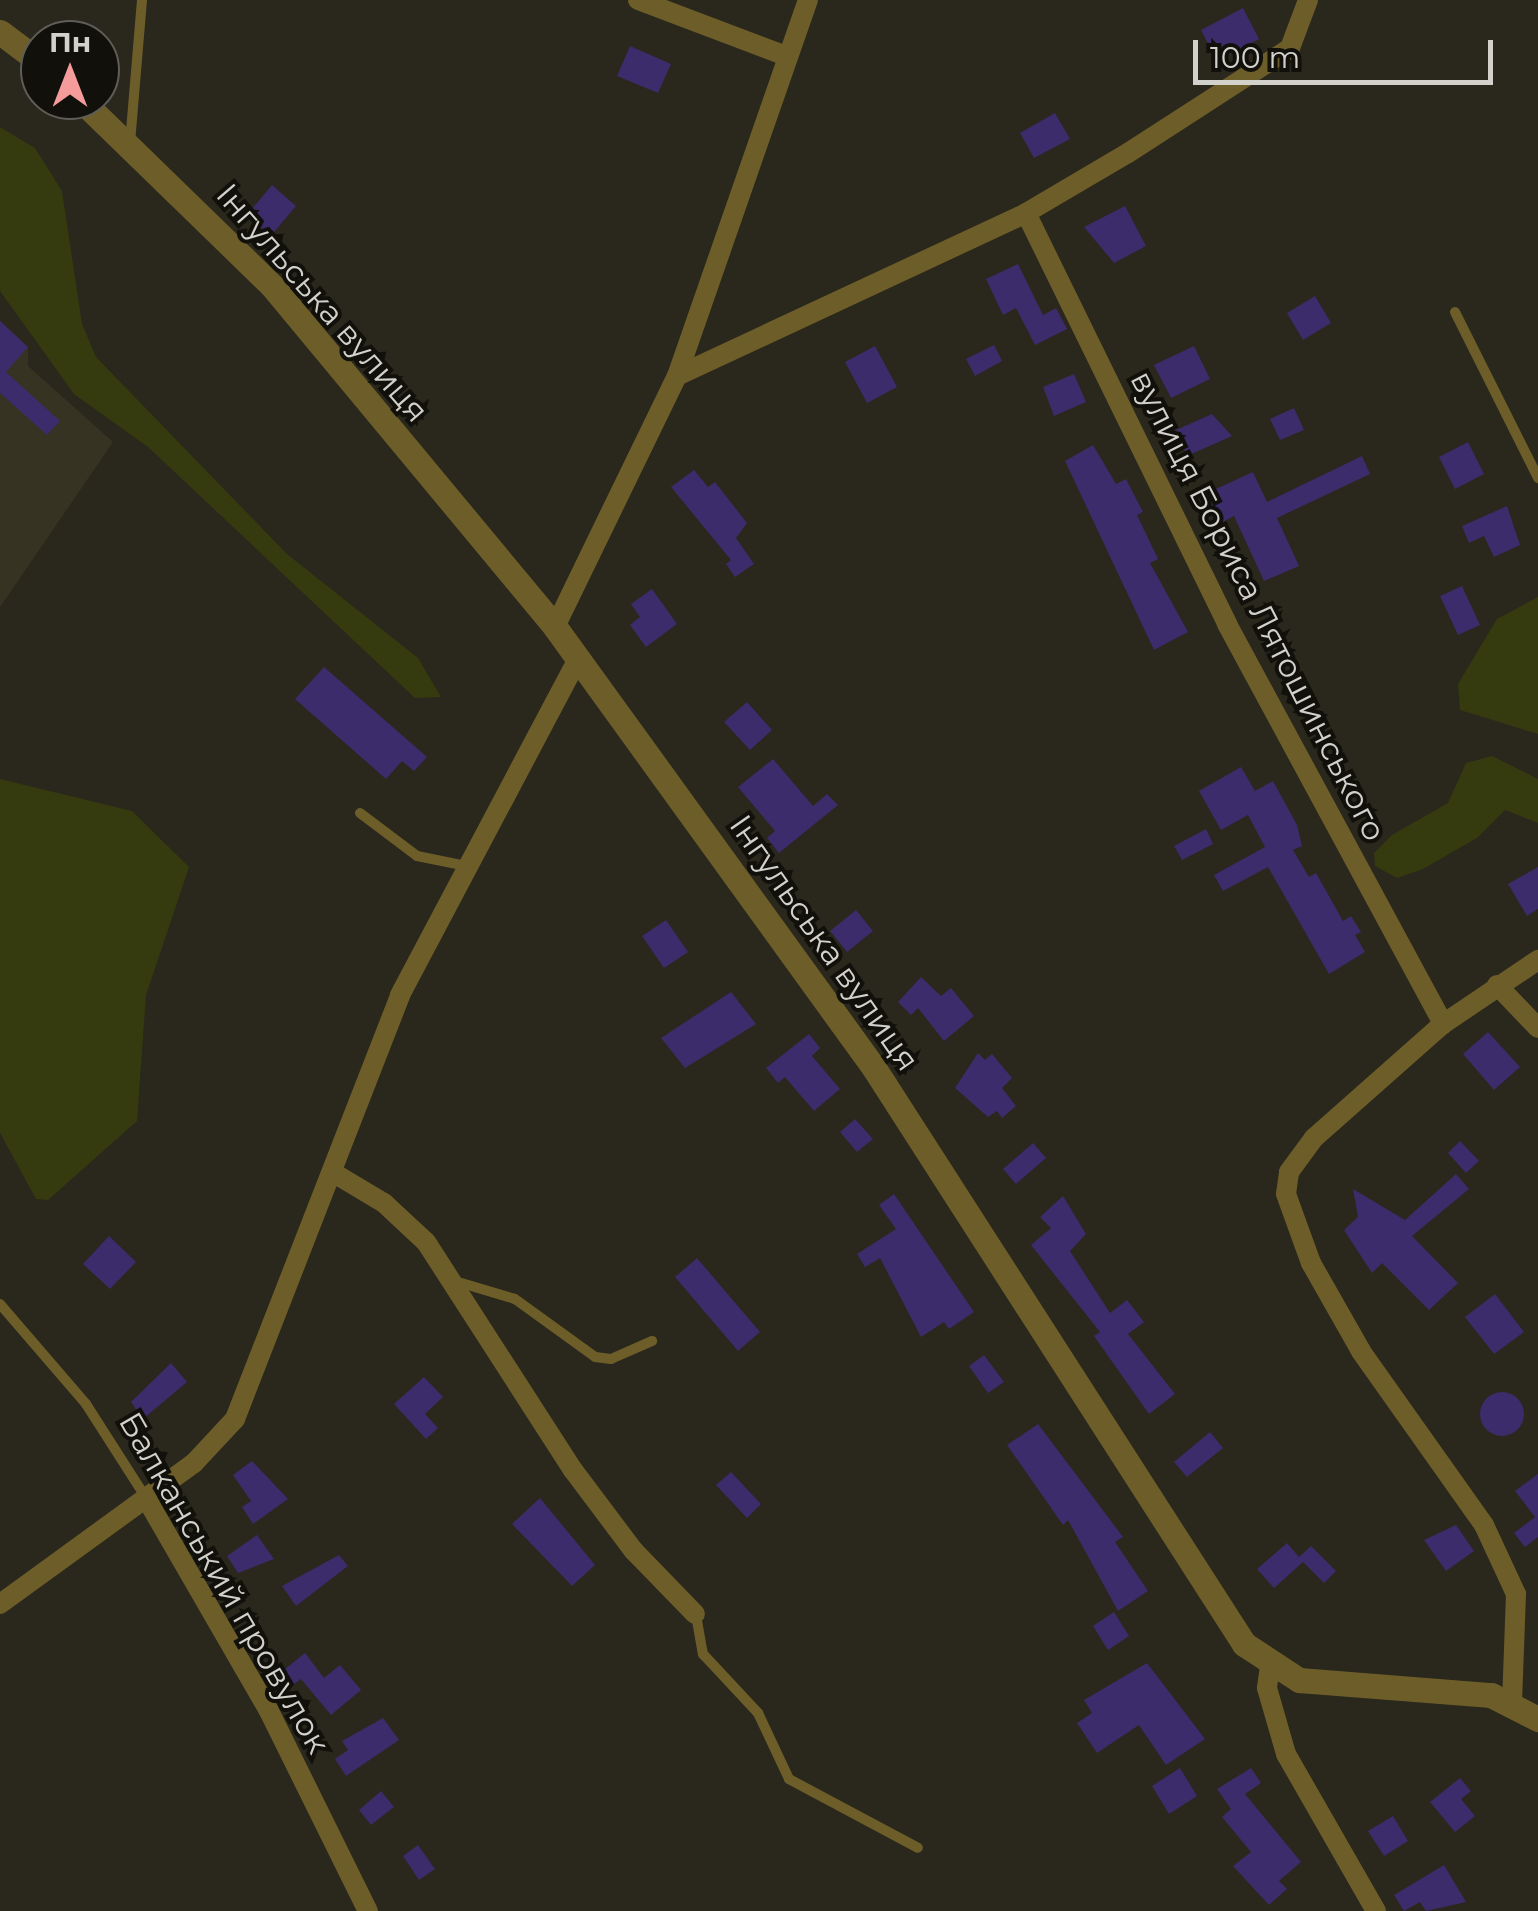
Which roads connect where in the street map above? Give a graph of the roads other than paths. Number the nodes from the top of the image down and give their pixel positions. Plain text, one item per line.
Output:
1 (142, 0) edge
2 (638, 0) edge
3 (808, 0) edge
4 (1308, 0) edge
5 (786, 56) junction
6 (104, 120) edge
7 (130, 144) junction
8 (1026, 212) junction
9 (1455, 312) dead end
10 (677, 376) junction
11 (1538, 478) edge
12 (555, 626) junction
13 (578, 659) junction
14 (360, 812) dead end
15 (466, 866) junction
16 (1538, 960) edge
17 (1497, 986) junction
18 (1443, 1024) junction
19 (1538, 1028) edge
20 (332, 1172) junction
21 (458, 1282) junction
22 (0, 1304) edge
23 (652, 1340) dead end
24 (146, 1498) junction
25 (0, 1604) edge
26 (695, 1614) joint
27 (1270, 1666) junction
28 (1512, 1704) junction
29 (1538, 1719) edge
30 (918, 1848) dead end
31 (368, 1911) edge
32 (1376, 1911) edge

1 - 7 lane
2 - 5 street
3 - 5 street
4 - 8 street
5 - 10 street
6 - 7 street, Інгульська вулиця
7 - 12 street, Інгульська вулиця
8 - 10 street
8 - 18 street, вулиця Бориса Лятошинського
9 - 11 lane
10 - 12 street
12 - 13 street, Інгульська вулиця
13 - 15 street
13 - 27 street, Інгульська вулиця
14 - 15 lane
15 - 20 street
16 - 17 street
17 - 18 street
17 - 19 street
18 - 28 street
20 - 21 street
20 - 24 street
21 - 23 lane
21 - 26 street
22 - 24 lane, Балканський провулок
24 - 25 street
24 - 31 street, Балканський провулок
26 - 30 lane
27 - 28 street
27 - 32 street
28 - 29 street

